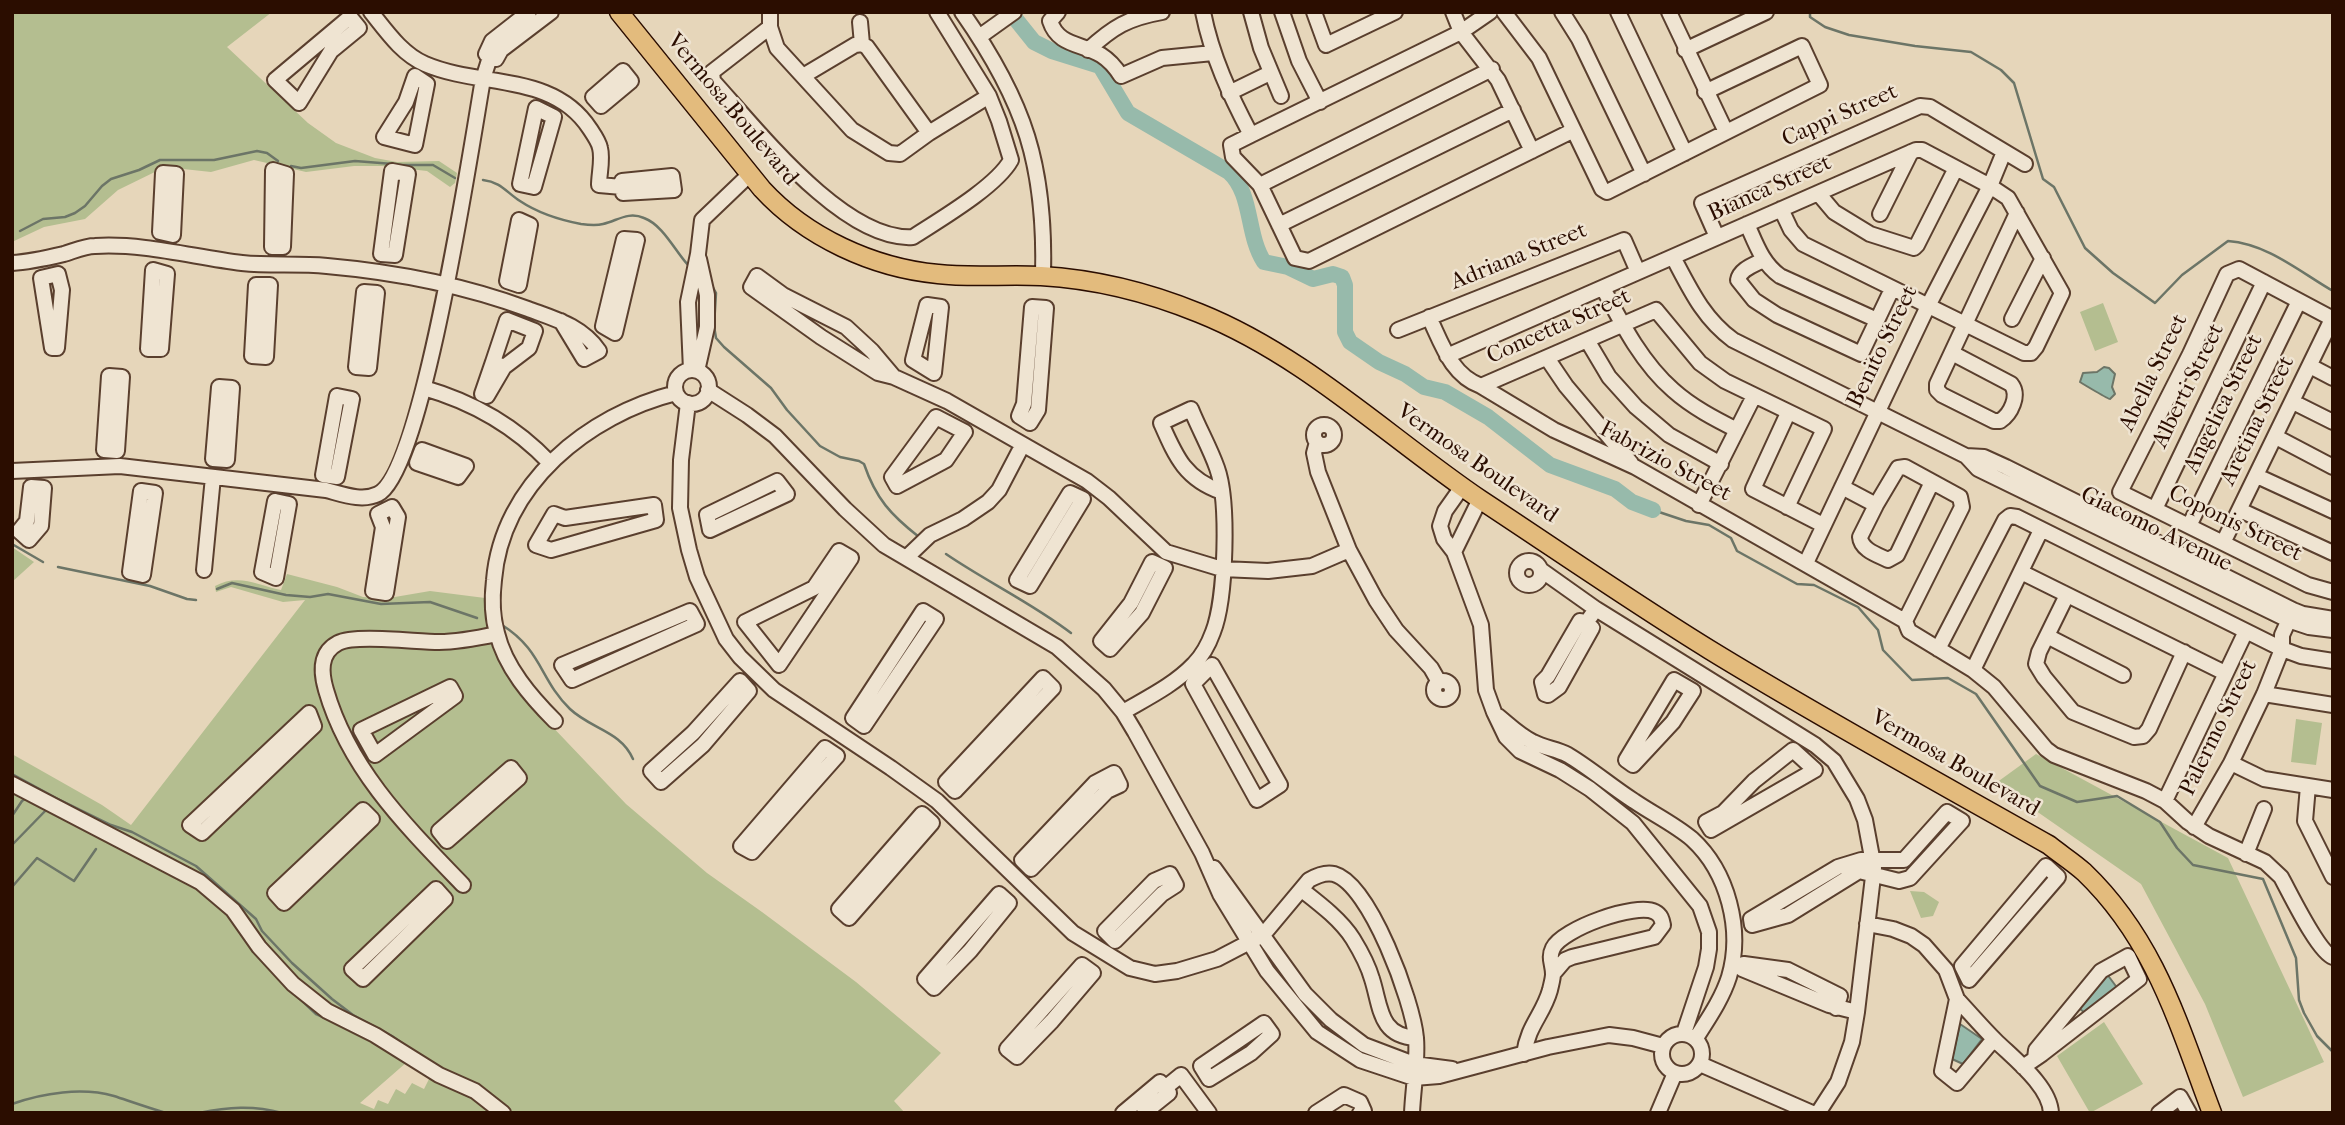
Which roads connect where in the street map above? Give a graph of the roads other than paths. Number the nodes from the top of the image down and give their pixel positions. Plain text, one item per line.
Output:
1 (370, 12) edge
2 (528, 12) edge
3 (551, 12) edge
4 (619, 12) edge
5 (937, 12) edge
6 (962, 12) edge
7 (1058, 12) edge
8 (1162, 12) edge
9 (1203, 12) edge
10 (1251, 12) edge
11 (1282, 12) edge
12 (1314, 12) edge
13 (1395, 12) edge
14 (1453, 12) edge
15 (1490, 12) edge
16 (1504, 12) edge
17 (1562, 12) edge
18 (1618, 12) edge
19 (1668, 12) edge
20 (1766, 12) edge
21 (1010, 15) edge
22 (770, 20) edge
23 (355, 22) junction
24 (860, 22) dead end
25 (1461, 32) junction
26 (979, 37) junction
27 (862, 44) junction
28 (1088, 50) junction
29 (1685, 50) junction
30 (1213, 53) junction
31 (490, 57) junction
32 (427, 65) junction
33 (1492, 69) junction
34 (1270, 73) junction
35 (803, 76) junction
36 (483, 79) junction
37 (421, 80) junction
38 (1705, 92) junction
39 (1229, 93) junction
40 (551, 96) junction
41 (989, 96) junction
42 (1281, 96) dead end
43 (597, 101) dead end
44 (1320, 102) junction
45 (1513, 110) junction
46 (544, 112) junction
47 (580, 114) junction
48 (1572, 131) junction
49 (1726, 132) junction
50 (929, 133) junction
51 (1251, 135) junction
52 (1532, 151) junction
53 (1911, 152) junction
54 (2004, 152) junction
55 (1685, 153) junction
56 (2025, 164) dead end
57 (1956, 168) junction
58 (1644, 174) junction
59 (749, 175) junction
60 (1260, 185) junction
61 (1990, 186) junction
62 (622, 187) dead end
63 (1818, 193) junction
64 (1781, 209) junction
65 (1880, 214) dead end
66 (2017, 214) junction
67 (1747, 224) junction
68 (1279, 225) junction
69 (166, 233) dead end
70 (1717, 237) junction
71 (278, 247) dead end
72 (163, 251) junction
73 (389, 255) junction
74 (1673, 257) junction
75 (47, 258) junction
76 (2043, 258) junction
77 (1763, 260) junction
78 (12, 263) edge
79 (269, 265) junction
80 (160, 272) junction
81 (1638, 272) junction
82 (380, 273) junction
83 (50, 276) dead end
84 (1043, 276) junction
85 (2264, 282) junction
86 (513, 283) dead end
87 (447, 284) junction
88 (263, 285) dead end
89 (1603, 288) junction
90 (1892, 289) junction
91 (371, 293) junction
92 (506, 301) junction
93 (2299, 301) junction
94 (1928, 306) junction
95 (527, 309) junction
96 (1429, 317) junction
97 (2012, 319) dead end
98 (2333, 319) edge
99 (1877, 320) junction
100 (835, 322) junction
101 (1965, 323) junction
102 (1622, 324) junction
103 (520, 325) junction
104 (610, 330) junction
105 (1398, 330) dead end
106 (821, 337) junction
107 (1587, 340) junction
108 (1952, 353) junction
109 (1447, 356) junction
110 (1547, 358) junction
111 (922, 366) dead end
112 (2310, 366) junction
113 (694, 371) junction
114 (894, 377) junction
115 (2333, 378) edge
116 (916, 386) junction
117 (1481, 386) junction
118 (424, 388) junction
119 (708, 390) junction
120 (676, 393) junction
121 (1754, 396) junction
122 (2292, 402) junction
123 (688, 403) junction
124 (957, 407) junction
125 (1586, 410) junction
126 (1876, 412) junction
127 (1788, 413) junction
128 (1024, 419) junction
129 (2333, 422) edge
130 (949, 424) junction
131 (1737, 430) junction
132 (1567, 437) junction
133 (2276, 437) junction
134 (1016, 442) junction
135 (1317, 442) dead end
136 (110, 450) dead end
137 (406, 450) junction
138 (420, 456) dead end
139 (220, 459) dead end
140 (550, 463) junction
141 (1721, 464) junction
142 (1635, 467) junction
143 (2333, 467) edge
144 (109, 468) junction
145 (151, 469) junction
146 (37, 470) junction
147 (12, 471) edge
148 (2257, 476) junction
149 (215, 477) junction
150 (1087, 481) junction
151 (1931, 482) junction
152 (328, 483) junction
153 (282, 485) junction
154 (1842, 486) junction
155 (1462, 487) junction
156 (38, 488) dead end
157 (148, 492) junction
158 (1222, 492) junction
159 (2120, 492) joint
160 (377, 495) junction
161 (1076, 496) junction
162 (1480, 499) junction
163 (282, 502) dead end
164 (1699, 505) junction
165 (1876, 505) junction
166 (1787, 507) junction
167 (680, 508) junction
168 (2155, 509) junction
169 (385, 510) junction
170 (2240, 510) junction
171 (2333, 510) edge
172 (655, 512) junction
173 (708, 522) junction
174 (1823, 526) junction
175 (2189, 526) junction
176 (684, 527) junction
177 (2041, 530) junction
178 (2224, 543) junction
179 (1349, 550) junction
180 (1454, 552) junction
181 (2333, 553) edge
182 (906, 558) junction
183 (1163, 559) junction
184 (1806, 563) junction
185 (1222, 569) junction
186 (204, 570) dead end
187 (1541, 570) dead end
188 (2021, 572) junction
189 (2333, 592) edge
190 (2067, 595) junction
191 (1596, 609) junction
192 (712, 610) junction
193 (2296, 617) junction
194 (694, 618) junction
195 (2333, 619) edge
196 (1905, 621) junction
197 (1586, 623) junction
198 (2333, 630) edge
199 (2246, 631) junction
200 (497, 634) junction
201 (2047, 636) junction
202 (760, 644) junction
203 (1938, 649) junction
204 (2282, 649) junction
205 (2184, 652) junction
206 (740, 657) junction
207 (2333, 661) edge
208 (1198, 669) junction
209 (1693, 669) junction
210 (1973, 670) junction
211 (756, 673) junction
212 (2225, 673) junction
213 (2123, 675) dead end
214 (1439, 682) dead end
215 (1683, 685) junction
216 (744, 686) junction
217 (2264, 694) junction
218 (2333, 705) edge
219 (332, 709) junction
220 (1123, 712) junction
221 (1494, 712) junction
222 (311, 719) junction
223 (555, 721) dead end
224 (858, 722) junction
225 (844, 738) junction
226 (367, 743) junction
227 (1815, 745) junction
228 (352, 752) junction
229 (831, 752) junction
230 (1567, 755) junction
231 (1805, 759) junction
232 (2231, 763) junction
233 (1560, 770) junction
234 (12, 783) edge
235 (950, 786) junction
236 (2308, 786) junction
237 (2333, 790) edge
238 (384, 800) junction
239 (2165, 801) junction
240 (939, 802) junction
241 (1644, 808) junction
242 (2264, 809) dead end
243 (368, 814) junction
244 (927, 818) junction
245 (1633, 822) junction
246 (2194, 827) junction
247 (443, 836) junction
248 (428, 849) junction
249 (1202, 853) junction
250 (2246, 854) junction
251 (1027, 865) junction
252 (1866, 866) junction
253 (2333, 877) edge
254 (1017, 880) junction
255 (1303, 890) junction
256 (440, 894) junction
257 (1004, 898) junction
258 (1867, 924) junction
259 (1263, 934) junction
260 (1110, 936) junction
261 (1249, 942) junction
262 (1100, 950) junction
263 (2333, 957) edge
264 (1087, 969) junction
265 (1965, 973) junction
266 (1553, 974) junction
267 (1951, 982) junction
268 (1957, 999) junction
269 (1836, 1008) junction
270 (1857, 1012) junction
271 (1690, 1036) junction
272 (1416, 1038) junction
273 (1994, 1039) junction
274 (1663, 1046) junction
275 (1524, 1054) junction
276 (2029, 1062) junction
277 (1700, 1063) junction
278 (1414, 1071) junction
279 (1205, 1072) junction
280 (1675, 1073) junction
281 (1188, 1084) junction
282 (1165, 1088) junction
283 (503, 1113) edge
284 (1123, 1113) edge
285 (1144, 1113) edge
286 (1209, 1113) edge
287 (1316, 1113) edge
288 (1360, 1113) edge
289 (1412, 1113) edge
290 (1658, 1113) edge
291 (1812, 1113) edge
292 (1818, 1113) edge
293 (2050, 1113) edge
294 (2159, 1113) edge
295 (2189, 1113) edge
296 (2212, 1113) edge

1 - 23 street
1 - 32 street
2 - 31 street
3 - 31 street
4 - 59 main road, Vermosa Boulevard
5 - 41 street
6 - 26 street
7 - 28 street
8 - 28 street
9 - 30 street
10 - 34 street
11 - 44 street
12 - 13 street
14 - 25 street
15 - 25 street
16 - 48 street
17 - 58 street
18 - 55 street
19 - 29 street
20 - 29 street
21 - 26 street
22 - 35 street
22 - 41 street
23 - 23 street
24 - 27 street
25 - 33 street
25 - 44 street
26 - 84 street
27 - 35 street
27 - 50 street
28 - 30 street
29 - 38 street
30 - 39 street
31 - 36 street
32 - 36 street
32 - 37 street
33 - 45 street
33 - 60 street
34 - 39 street
34 - 42 street
35 - 50 street
36 - 40 street
36 - 87 street
37 - 37 street
38 - 49 street
38 - 49 street
39 - 51 street
40 - 46 street
40 - 47 street
41 - 50 street
43 - 47 street
44 - 51 street
45 - 52 street
45 - 68 street
46 - 46 street
47 - 62 street
48 - 52 street
48 - 58 street
49 - 55 street
51 - 60 street
52 - 68 street
53 - 57 street
53 - 63 street, Bianca Street
53 - 65 street
54 - 56 street, Cappi Street
54 - 61 street, Benito Street
54 - 70 street, Cappi Street
55 - 58 street
57 - 61 street
57 - 63 street
59 - 84 main road, Vermosa Boulevard
59 - 113 street
60 - 68 street
61 - 66 street
61 - 94 street, Benito Street
63 - 64 street, Bianca Street
64 - 67 street, Bianca Street
64 - 90 street
66 - 76 street
66 - 101 street
67 - 70 street, Bianca Street
67 - 77 street
69 - 72 street
70 - 74 street, Bianca Street
71 - 79 street
72 - 75 street
72 - 79 street
72 - 80 street
73 - 73 street
73 - 82 street
74 - 81 street, Bianca Street
74 - 126 street, Giacomo Avenue
75 - 78 street
75 - 83 street
76 - 97 street
76 - 101 street
77 - 99 street
77 - 99 street
79 - 82 street
79 - 88 street
80 - 80 street
81 - 89 street, Bianca Street
81 - 96 street, Adriana Street
82 - 87 street
82 - 91 street
84 - 155 main road, Vermosa Boulevard
85 - 93 street
85 - 159 street, Abella Street
85 - 168 street, Alberti Street
86 - 92 street
87 - 92 street
87 - 118 street
89 - 102 street
89 - 109 street, Bianca Street
90 - 94 street
90 - 99 street
91 - 91 street
92 - 95 street
93 - 98 street
93 - 175 street, Angelica Street
94 - 101 street
94 - 126 street, Benito Street
95 - 103 street
95 - 104 street
96 - 105 street, Adriana Street
96 - 109 street, Fabrizio Street
98 - 112 street, Aretina Street
100 - 106 street
100 - 106 street
100 - 114 street
101 - 108 street
102 - 107 street, Concetta Street
102 - 121 street, Concetta Street
102 - 131 street
103 - 103 street
104 - 104 street
106 - 114 street
107 - 110 street, Concetta Street
107 - 141 street
108 - 108 street
109 - 117 street, Fabrizio Street
110 - 117 street, Concetta Street
110 - 125 street
111 - 116 street
112 - 115 street
112 - 122 street, Aretina Street
113 - 119 street
113 - 120 street
114 - 116 street
116 - 124 street
117 - 132 street, Fabrizio Street
118 - 137 street
118 - 140 street
119 - 123 street
119 - 182 street
120 - 123 street
120 - 140 street
121 - 127 street
121 - 131 street
122 - 129 street
122 - 133 street, Aretina Street
123 - 167 street
124 - 130 street
124 - 134 street
125 - 132 street
125 - 142 street
126 - 154 street, Benito Street
126 - 193 street, Giacomo Avenue
127 - 166 street
127 - 166 street
128 - 128 street
128 - 134 street
130 - 130 street
131 - 141 street
132 - 142 street, Fabrizio Street
133 - 143 street
133 - 148 street, Aretina Street
134 - 150 street
134 - 182 street
135 - 179 street
136 - 144 street
137 - 138 street
137 - 160 street
139 - 149 street
140 - 200 street
141 - 164 street
142 - 164 street, Fabrizio Street
144 - 145 street
144 - 146 street
145 - 149 street
145 - 157 street
146 - 147 street
146 - 156 street
148 - 170 street, Aretina Street
148 - 171 street
149 - 153 street
149 - 186 street
150 - 161 street
150 - 183 street
151 - 165 street
151 - 165 street
151 - 196 street
152 - 152 street
152 - 153 street
152 - 160 street
153 - 163 street
154 - 165 street
154 - 174 street, Benito Street
155 - 162 main road, Vermosa Boulevard
155 - 180 street
157 - 157 street
158 - 158 street
158 - 185 street
159 - 168 street, Coponis Street
160 - 169 street
161 - 161 street
162 - 180 street
162 - 296 main road, Vermosa Boulevard
164 - 184 street, Fabrizio Street
166 - 174 street
167 - 172 street
167 - 176 street
168 - 175 street, Coponis Street
169 - 169 street
170 - 178 street, Aretina Street
170 - 181 street
172 - 172 street
173 - 173 street
173 - 176 street
174 - 184 street, Benito Street
175 - 178 street, Coponis Street
176 - 192 street
177 - 188 street
177 - 199 street
177 - 203 street
178 - 189 street, Coponis Street
179 - 185 street
179 - 214 street
180 - 221 street
182 - 220 street
183 - 183 street
183 - 185 street
184 - 196 street, Fabrizio Street
185 - 208 street
187 - 191 street
188 - 190 street
188 - 210 street
190 - 201 street
190 - 205 street
191 - 197 street
191 - 209 street
192 - 194 street
192 - 206 street
193 - 195 street, Giacomo Avenue
193 - 198 street, Giacomo Avenue
193 - 204 street, Palermo Street
194 - 194 street
196 - 203 street, Fabrizio Street
197 - 197 street
199 - 204 street
199 - 212 street
200 - 219 street
200 - 223 street
201 - 205 street
201 - 213 street
202 - 202 street
202 - 206 street
203 - 210 street, Fabrizio Street
204 - 207 street
204 - 217 street, Palermo Street
205 - 212 street
206 - 211 street
208 - 208 street
208 - 220 street
209 - 215 street
209 - 227 street
210 - 239 street, Fabrizio Street
211 - 216 street
211 - 225 street
212 - 239 street
215 - 215 street
216 - 216 street
217 - 218 street
217 - 232 street, Palermo Street
219 - 222 street
219 - 228 street
220 - 249 street
221 - 230 street
221 - 233 street
222 - 222 street
224 - 224 street
224 - 225 street
225 - 229 street
225 - 240 street
226 - 226 street
226 - 228 street
227 - 231 street
227 - 252 street
228 - 238 street
229 - 229 street
230 - 233 street
230 - 241 street
231 - 231 street
232 - 236 street
232 - 246 street, Palermo Street
233 - 245 street
234 - 283 street
235 - 235 street
235 - 240 street
236 - 237 street
236 - 253 street
238 - 243 street
238 - 248 street
239 - 246 street, Fabrizio Street
240 - 244 street
240 - 254 street
241 - 245 street
241 - 271 street
242 - 250 street
243 - 243 street
244 - 244 street
245 - 271 street
246 - 250 street, Fabrizio Street
247 - 247 street
247 - 248 street
248 - 256 street
249 - 259 street
249 - 261 street
250 - 263 street, Fabrizio Street
251 - 251 street
251 - 254 street
252 - 252 street
252 - 252 street
252 - 258 street
254 - 257 street
254 - 262 street
255 - 259 street
255 - 272 street
255 - 272 street
256 - 256 street
257 - 257 street
258 - 267 street
258 - 270 street
259 - 261 street
259 - 278 street
260 - 260 street
260 - 262 street
261 - 262 street
261 - 278 street
262 - 264 street
264 - 264 street
265 - 265 street
265 - 267 street
266 - 266 street
266 - 275 street
267 - 268 street
268 - 273 street
268 - 273 street
269 - 269 street
269 - 270 street
270 - 292 street
271 - 274 street
271 - 277 street
272 - 278 street
273 - 276 street
274 - 275 street
274 - 280 street
275 - 278 street
276 - 276 street
276 - 293 street
277 - 280 street
277 - 291 street
278 - 289 street
279 - 279 street
279 - 281 street
280 - 290 street
281 - 282 street
281 - 286 street
282 - 284 street
282 - 285 street
287 - 288 street
294 - 295 street

